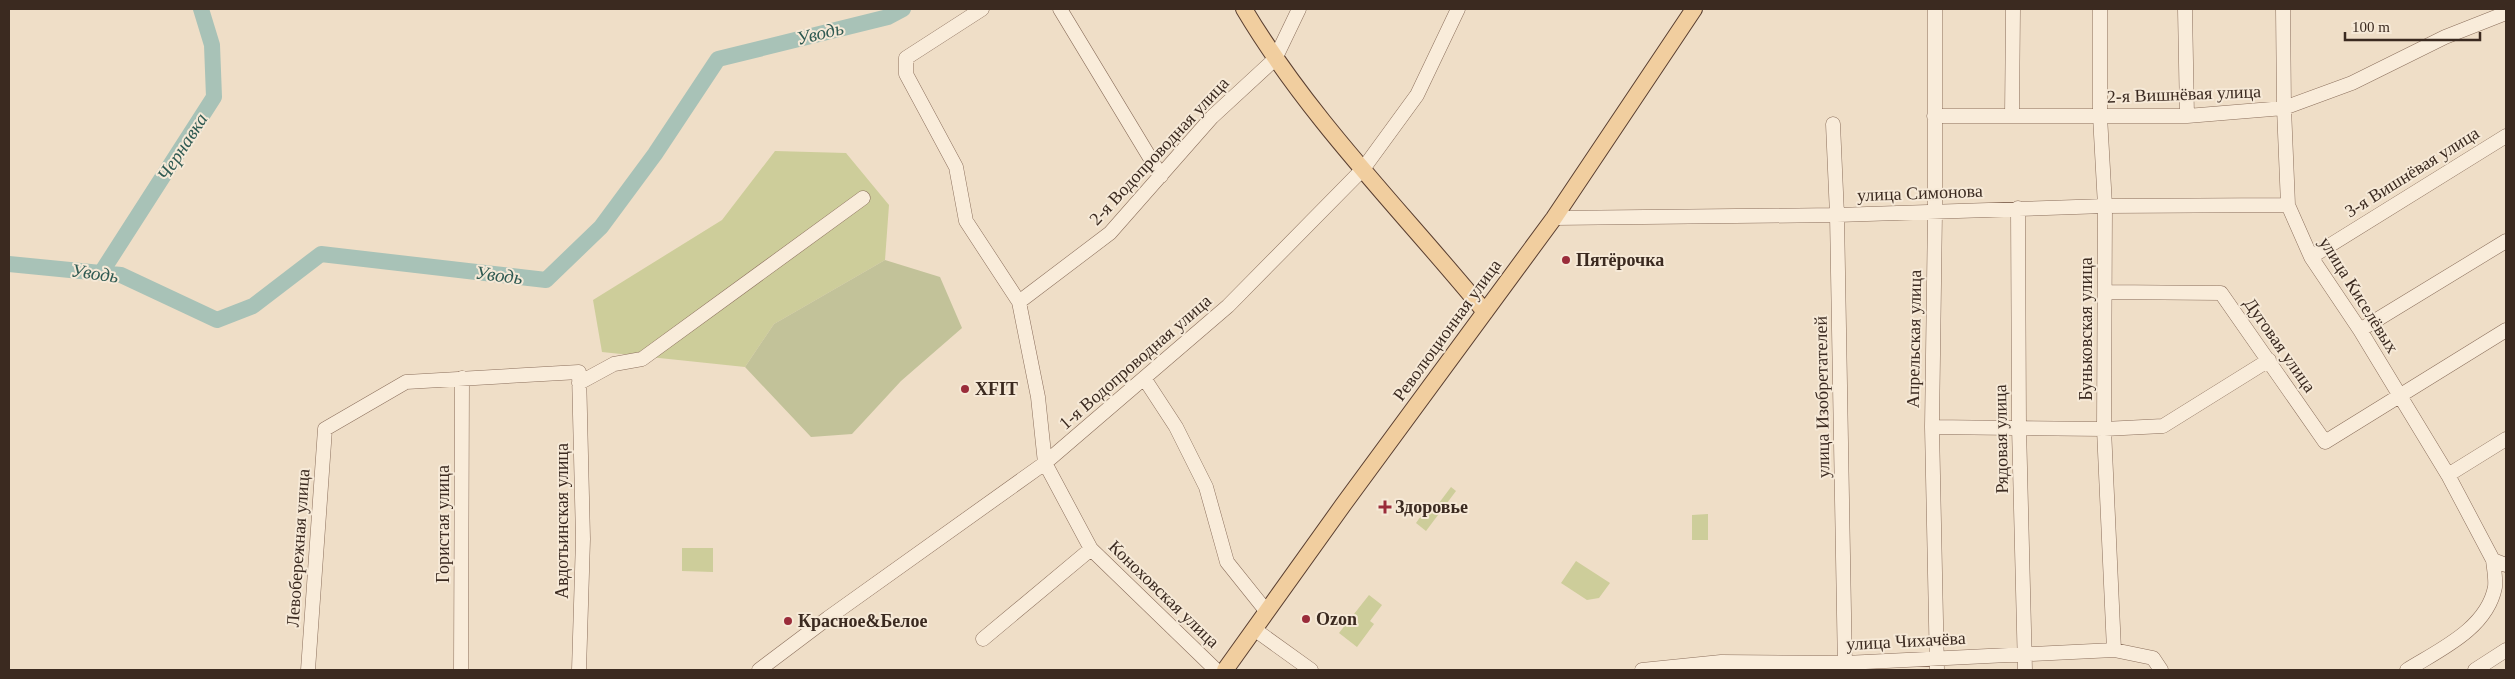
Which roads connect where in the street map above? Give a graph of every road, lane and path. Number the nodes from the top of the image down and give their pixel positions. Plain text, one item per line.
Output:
1 (982, 9) edge
2 (1060, 9) edge
3 (1244, 9) edge
4 (1299, 9) edge
5 (1458, 9) edge
6 (1694, 9) edge
7 (1935, 9) edge
8 (2012, 9) edge
9 (2100, 9) edge
10 (2185, 9) edge
11 (2283, 9) edge
12 (2506, 13) edge
13 (1275, 59) junction
14 (2284, 108) junction
15 (1934, 116) junction
16 (2012, 116) junction
17 (2100, 116) junction
18 (2187, 116) junction
19 (1833, 124) dead end
20 (2506, 136) edge
21 (1363, 169) junction
22 (1161, 176) junction
23 (863, 198) dead end
24 (2105, 206) junction
25 (2288, 206) junction
26 (2018, 208) junction
27 (1935, 212) junction
28 (1837, 215) junction
29 (1554, 218) junction
30 (2506, 240) edge
31 (2311, 257) junction
32 (2105, 292) junction
33 (1019, 302) junction
34 (1485, 312) junction
35 (2360, 330) junction
36 (2506, 330) edge
37 (2269, 360) junction
38 (462, 378) junction
39 (579, 378) junction
40 (1144, 378) junction
41 (2399, 396) junction
42 (1932, 427) junction
43 (2019, 427) junction
44 (2104, 428) junction
45 (2506, 439) edge
46 (1045, 463) junction
47 (2448, 475) junction
48 (1092, 549) junction
49 (2506, 554) edge
50 (2500, 562) edge
51 (1267, 612) junction
52 (1254, 629) junction
53 (983, 639) dead end
54 (2114, 650) junction
55 (2506, 650) edge
56 (2024, 653) junction
57 (1937, 665) edge
58 (1845, 666) edge
59 (308, 670) edge
60 (461, 670) edge
61 (579, 670) edge
62 (759, 670) edge
63 (1216, 670) edge
64 (1225, 670) edge
65 (1311, 670) edge
66 (1642, 670) edge
67 (2025, 670) edge
68 (2162, 670) edge
69 (2407, 670) edge
70 (2475, 670) edge

1 - 33 street
2 - 22 street
3 - 13 main road
4 - 13 street
5 - 21 street, 1-я Водопроводная улица
6 - 29 main road, Революционная улица
7 - 15 street, Апрельская улица
8 - 16 street
9 - 17 street, Буньковская улица
10 - 18 street
11 - 14 street, улица Киселёвых
12 - 14 street, 2-я Вишнёвая улица
13 - 21 main road
13 - 22 street, 2-я Водопроводная улица
14 - 18 street, 2-я Вишнёвая улица
14 - 25 street, улица Киселёвых
15 - 16 street, 2-я Вишнёвая улица
15 - 27 street, Апрельская улица
16 - 17 street, 2-я Вишнёвая улица
17 - 18 street, 2-я Вишнёвая улица
17 - 24 street, Буньковская улица
19 - 28 street, улица Изобретателей
20 - 31 street, 3-я Вишнёвая улица
21 - 34 main road
21 - 40 street, 1-я Водопроводная улица
22 - 33 street, 2-я Водопроводная улица
23 - 39 street
24 - 25 street, улица Симонова
24 - 26 street, улица Симонова
24 - 32 street, Буньковская улица
25 - 31 street, улица Киселёвых
26 - 27 street, улица Симонова
26 - 43 street, Рядовая улица
27 - 28 street, улица Симонова
27 - 42 street, Апрельская улица
28 - 29 street, улица Симонова
28 - 58 street, улица Изобретателей
29 - 34 main road, Революционная улица
30 - 35 street
31 - 35 street, улица Киселёвых
32 - 37 street, Дуговая улица
32 - 44 street, Буньковская улица
33 - 46 street
34 - 51 main road, Революционная улица
35 - 41 street, улица Киселёвых
36 - 41 street
37 - 41 street, Дуговая улица
37 - 44 street
38 - 39 street
38 - 59 street, Левобережная улица
38 - 60 street, Гористая улица
39 - 61 street, Авдотьинская улица
40 - 46 street, 1-я Водопроводная улица
40 - 51 street
41 - 47 street, улица Киселёвых
42 - 43 street
42 - 57 street, Апрельская улица
43 - 44 street
43 - 56 street, Рядовая улица
44 - 54 street, Буньковская улица
45 - 47 street
46 - 48 street, Коноховская улица
46 - 62 street, 1-я Водопроводная улица
47 - 50 street, улица Киселёвых
48 - 53 street
48 - 63 street, Коноховская улица
49 - 50 street
50 - 69 street
51 - 52 main road, Революционная улица
52 - 64 main road, Революционная улица
52 - 65 street
54 - 56 street, улица Чихачёва
54 - 68 street, улица Чихачёва
55 - 70 street
56 - 57 street, улица Чихачёва
56 - 67 street, Рядовая улица
57 - 58 street, улица Чихачёва
58 - 66 street, улица Чихачёва

